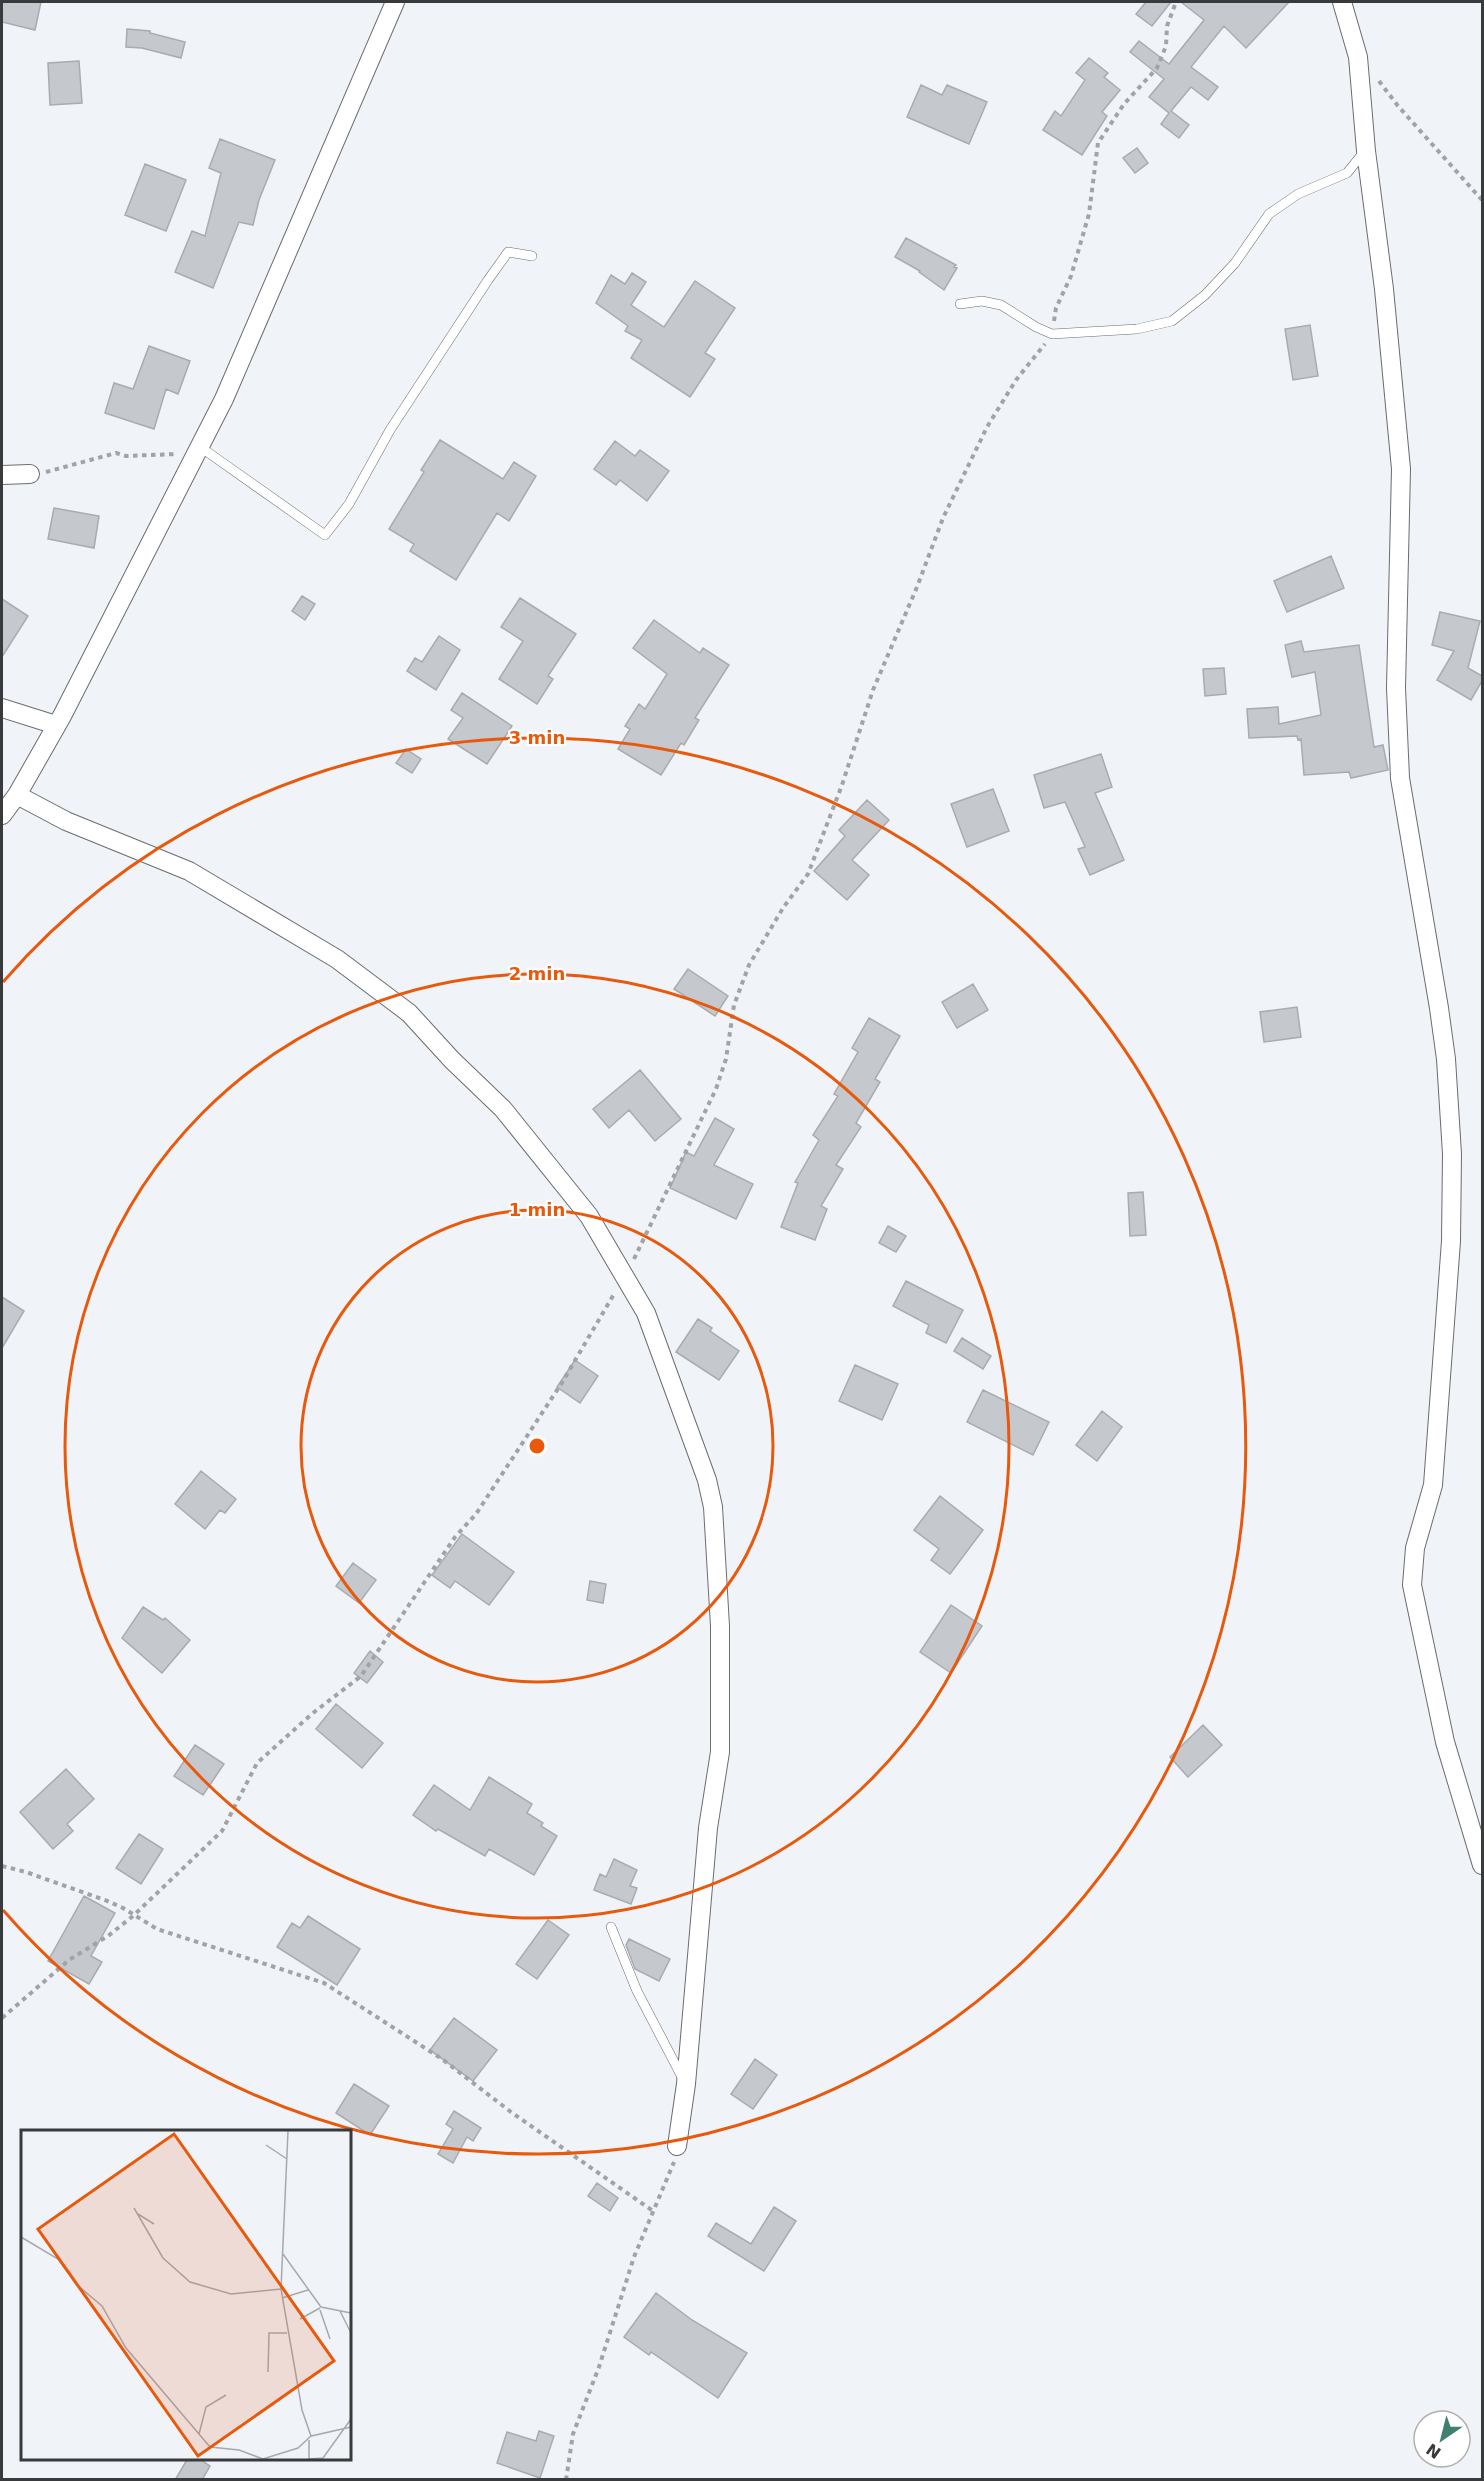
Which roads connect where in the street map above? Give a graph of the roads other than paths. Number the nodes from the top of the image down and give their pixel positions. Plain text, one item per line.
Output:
1 (395, 2) edge
2 (1342, 2) edge
3 (1366, 150) junction
4 (532, 256) dead end
5 (960, 303) dead end
6 (197, 450) junction
7 (30, 474) road end
8 (2, 475) edge
9 (2, 708) edge
10 (56, 725) junction
11 (17, 795) junction
12 (2, 815) edge
13 (1482, 1865) edge
14 (611, 1927) dead end
15 (686, 2084) junction
16 (677, 2146) road end

1 - 6 street
2 - 3 street
3 - 5 lane
3 - 13 street
4 - 6 lane
6 - 10 street
7 - 8 street
9 - 10 street
10 - 11 street
11 - 12 street
11 - 15 street
14 - 15 lane
15 - 16 street

